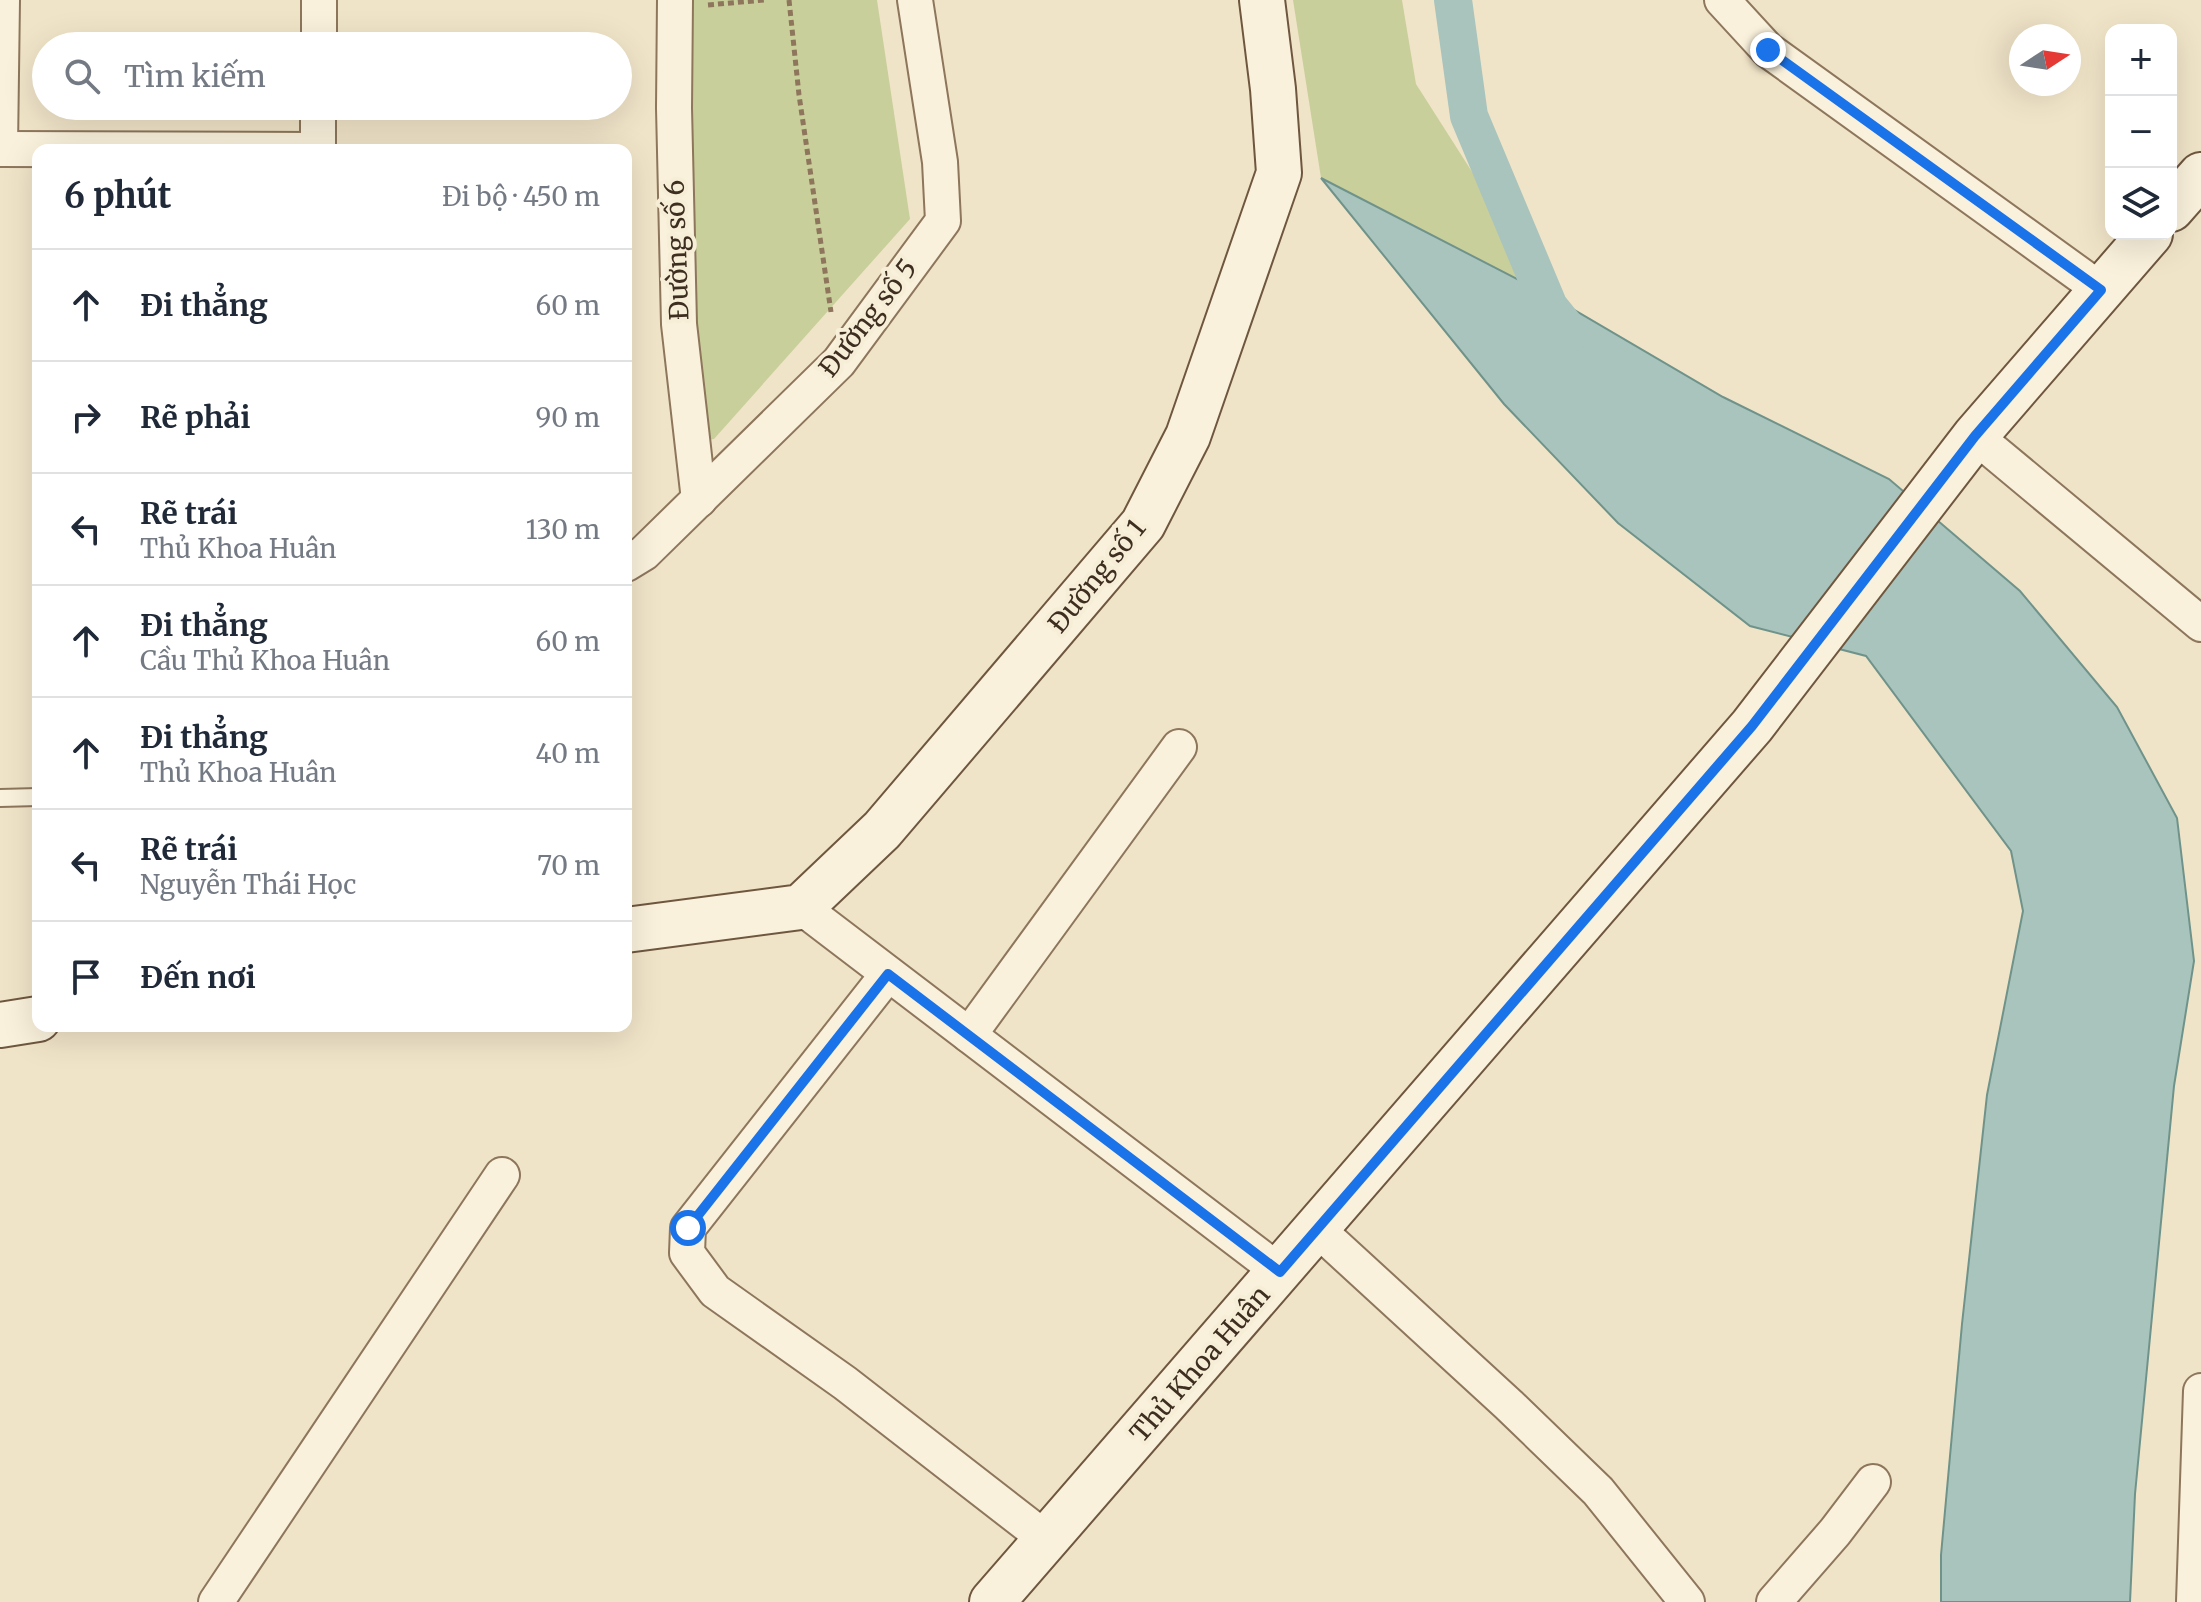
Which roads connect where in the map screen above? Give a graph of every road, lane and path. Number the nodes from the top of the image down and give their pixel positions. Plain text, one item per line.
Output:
1 (2, 0) edge
2 (319, 0) edge
3 (764, 0) edge
4 (789, 0) edge
5 (915, 0) edge
6 (1262, 0) edge
7 (1729, 3) edge
8 (675, 4) edge
9 (319, 32) edge
10 (318, 120) edge
11 (318, 144) edge
12 (0, 148) edge
13 (32, 148) edge
14 (2201, 175) edge
15 (2177, 202) edge
16 (2145, 240) edge
17 (2101, 290) junction
18 (839, 362) junction
19 (1964, 451) junction
20 (699, 500) junction
21 (632, 560) edge
22 (2201, 624) edge
23 (1179, 747) dead end
24 (32, 797) edge
25 (0, 798) edge
26 (801, 907) junction
27 (632, 929) edge
28 (888, 974) junction
29 (32, 1020) edge
30 (0, 1025) edge
31 (969, 1035) junction
32 (502, 1175) dead end
33 (1316, 1228) junction
34 (1280, 1272) junction
35 (2201, 1391) edge
36 (1873, 1482) dead end
37 (1046, 1539) junction
38 (216, 1602) edge
39 (992, 1602) edge
40 (1687, 1602) edge
41 (1774, 1602) edge
42 (2194, 1602) edge

1 - 12 street
2 - 9 street
3 - 8 path
4 - 18 path
5 - 18 street, Đường số 5
6 - 26 main road, Đường số 1
7 - 17 street
8 - 20 street, Đường số 6
10 - 11 street
12 - 13 street
14 - 15 main road
16 - 17 main road
17 - 19 main road
18 - 20 street, Đường số 5
19 - 22 street
19 - 33 main road, Thủ Khoa Huân
20 - 21 street, Đường số 5
23 - 31 street
24 - 25 lane
26 - 27 main road
26 - 28 street
28 - 31 street
28 - 37 street
29 - 30 main road
31 - 34 street
32 - 38 street
33 - 34 main road, Thủ Khoa Huân
33 - 40 street
34 - 37 main road, Thủ Khoa Huân
35 - 42 street
36 - 41 street
37 - 39 main road, Thủ Khoa Huân

